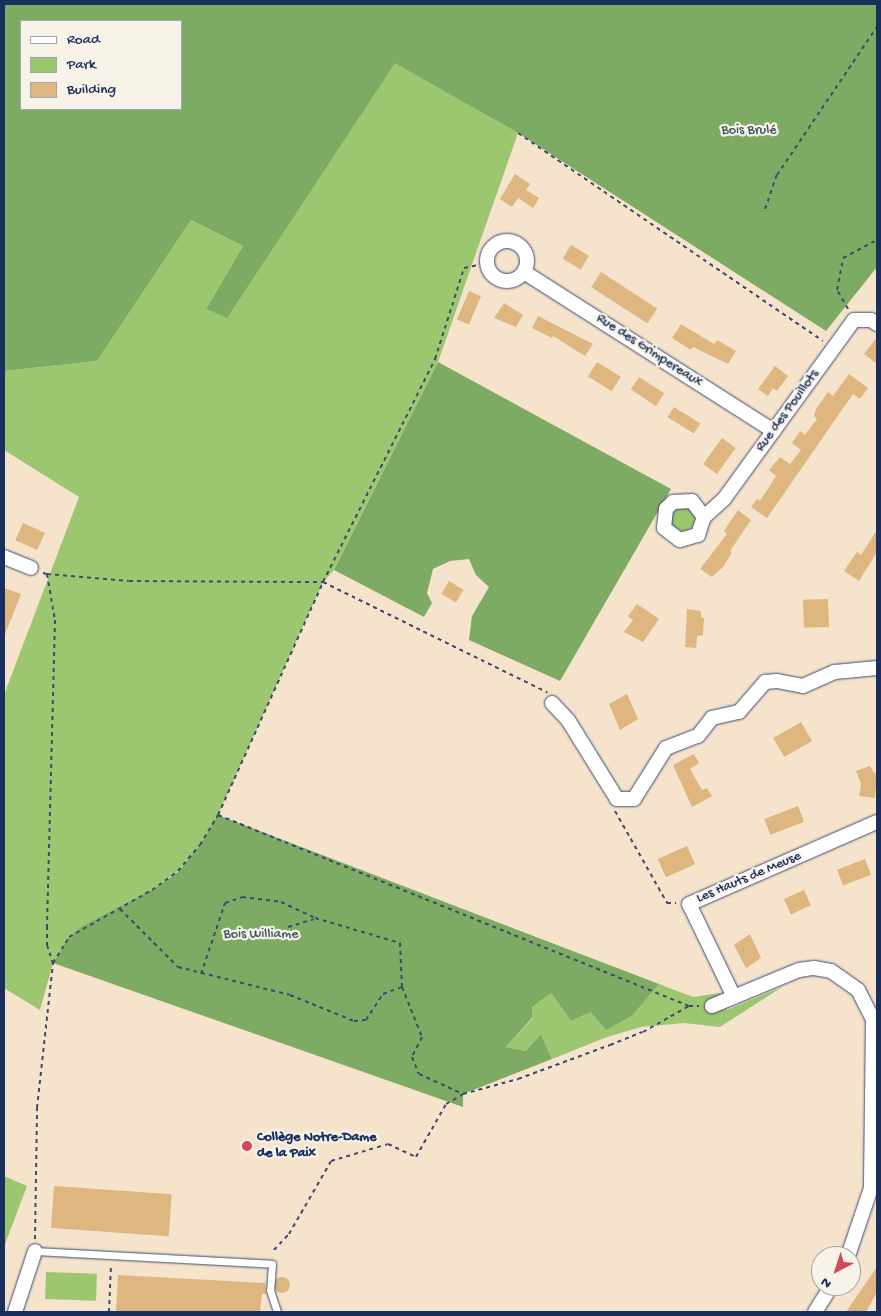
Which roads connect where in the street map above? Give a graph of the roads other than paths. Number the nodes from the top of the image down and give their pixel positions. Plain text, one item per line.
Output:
1 (524, 272) junction
2 (877, 324) edge
3 (774, 431) junction
4 (704, 517) dead end
5 (4, 557) edge
6 (30, 568) road end
7 (877, 668) edge
8 (552, 703) road end
9 (877, 822) edge
10 (734, 997) junction
11 (712, 1006) road end
12 (851, 1246) edge
13 (35, 1251) joint
14 (824, 1296) edge
15 (15, 1312) edge
16 (277, 1312) edge
17 (814, 1312) edge

1 - 1 street
1 - 3 street, Rue des Grimpereaux
2 - 3 street, Rue des Pouillots
3 - 4 street, Rue des Pouillots
5 - 6 street
7 - 8 street
9 - 10 street, Les Hauts de Meuse
10 - 11 street
10 - 12 street
13 - 15 street
13 - 16 lane
14 - 17 street

